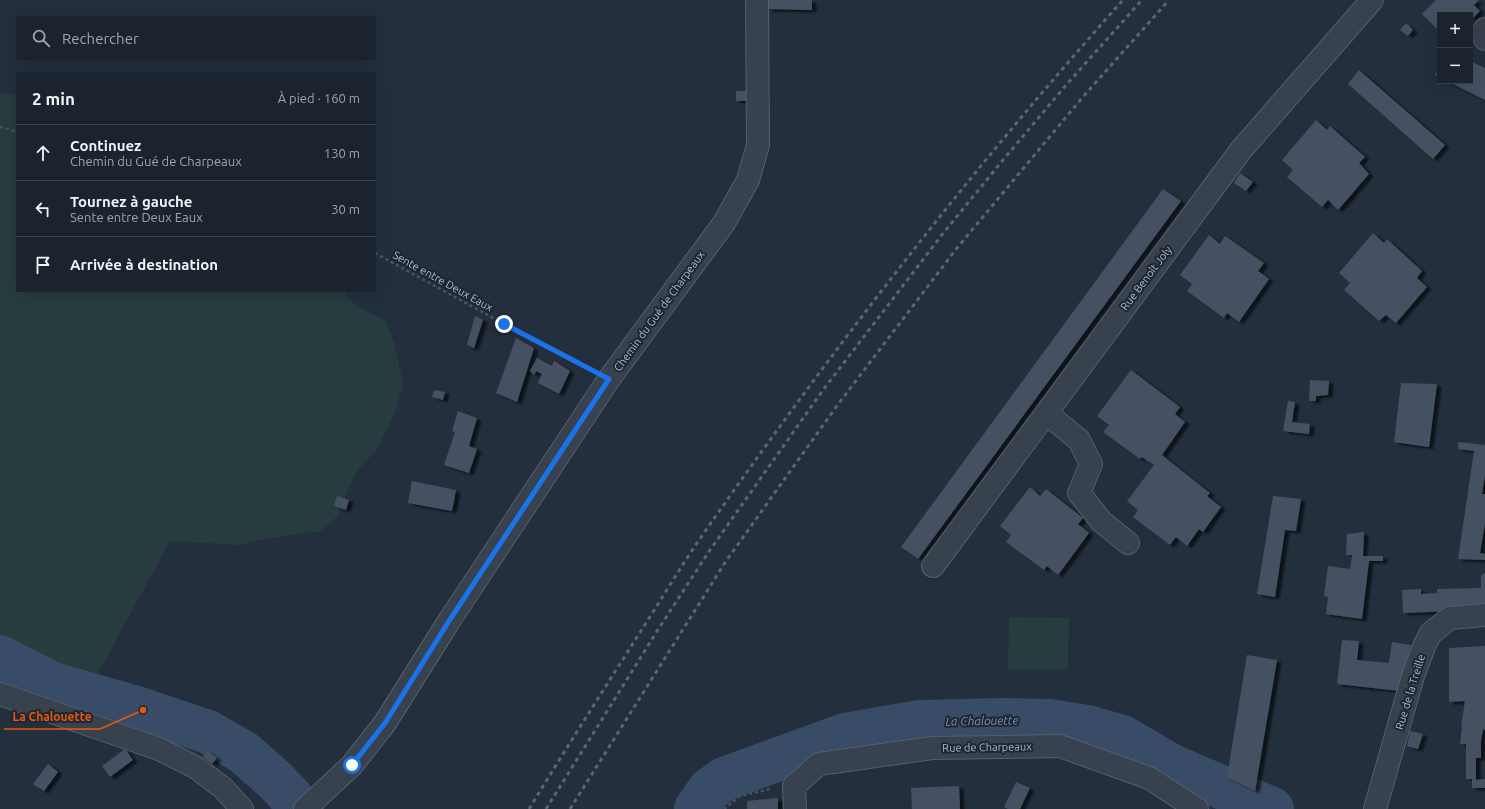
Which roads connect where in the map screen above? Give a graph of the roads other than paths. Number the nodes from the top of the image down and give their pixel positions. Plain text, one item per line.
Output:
1 (757, 0) edge
2 (1372, 0) edge
3 (1485, 29) edge
4 (1485, 39) edge
5 (1046, 413) junction
6 (1128, 543) dead end
7 (933, 566) dead end
8 (1485, 615) edge
9 (0, 694) edge
10 (308, 806) edge
11 (242, 809) edge
12 (795, 809) edge
13 (1197, 809) edge
14 (1375, 809) edge

1 - 10 street, Chemin du Gué de Charpeaux
2 - 5 street, Rue Benoît Joly
3 - 4 street
5 - 6 street
5 - 7 street, Rue Benoît Joly
8 - 14 street, Rue de la Treille
9 - 11 street
12 - 13 street, Rue de Charpeaux

